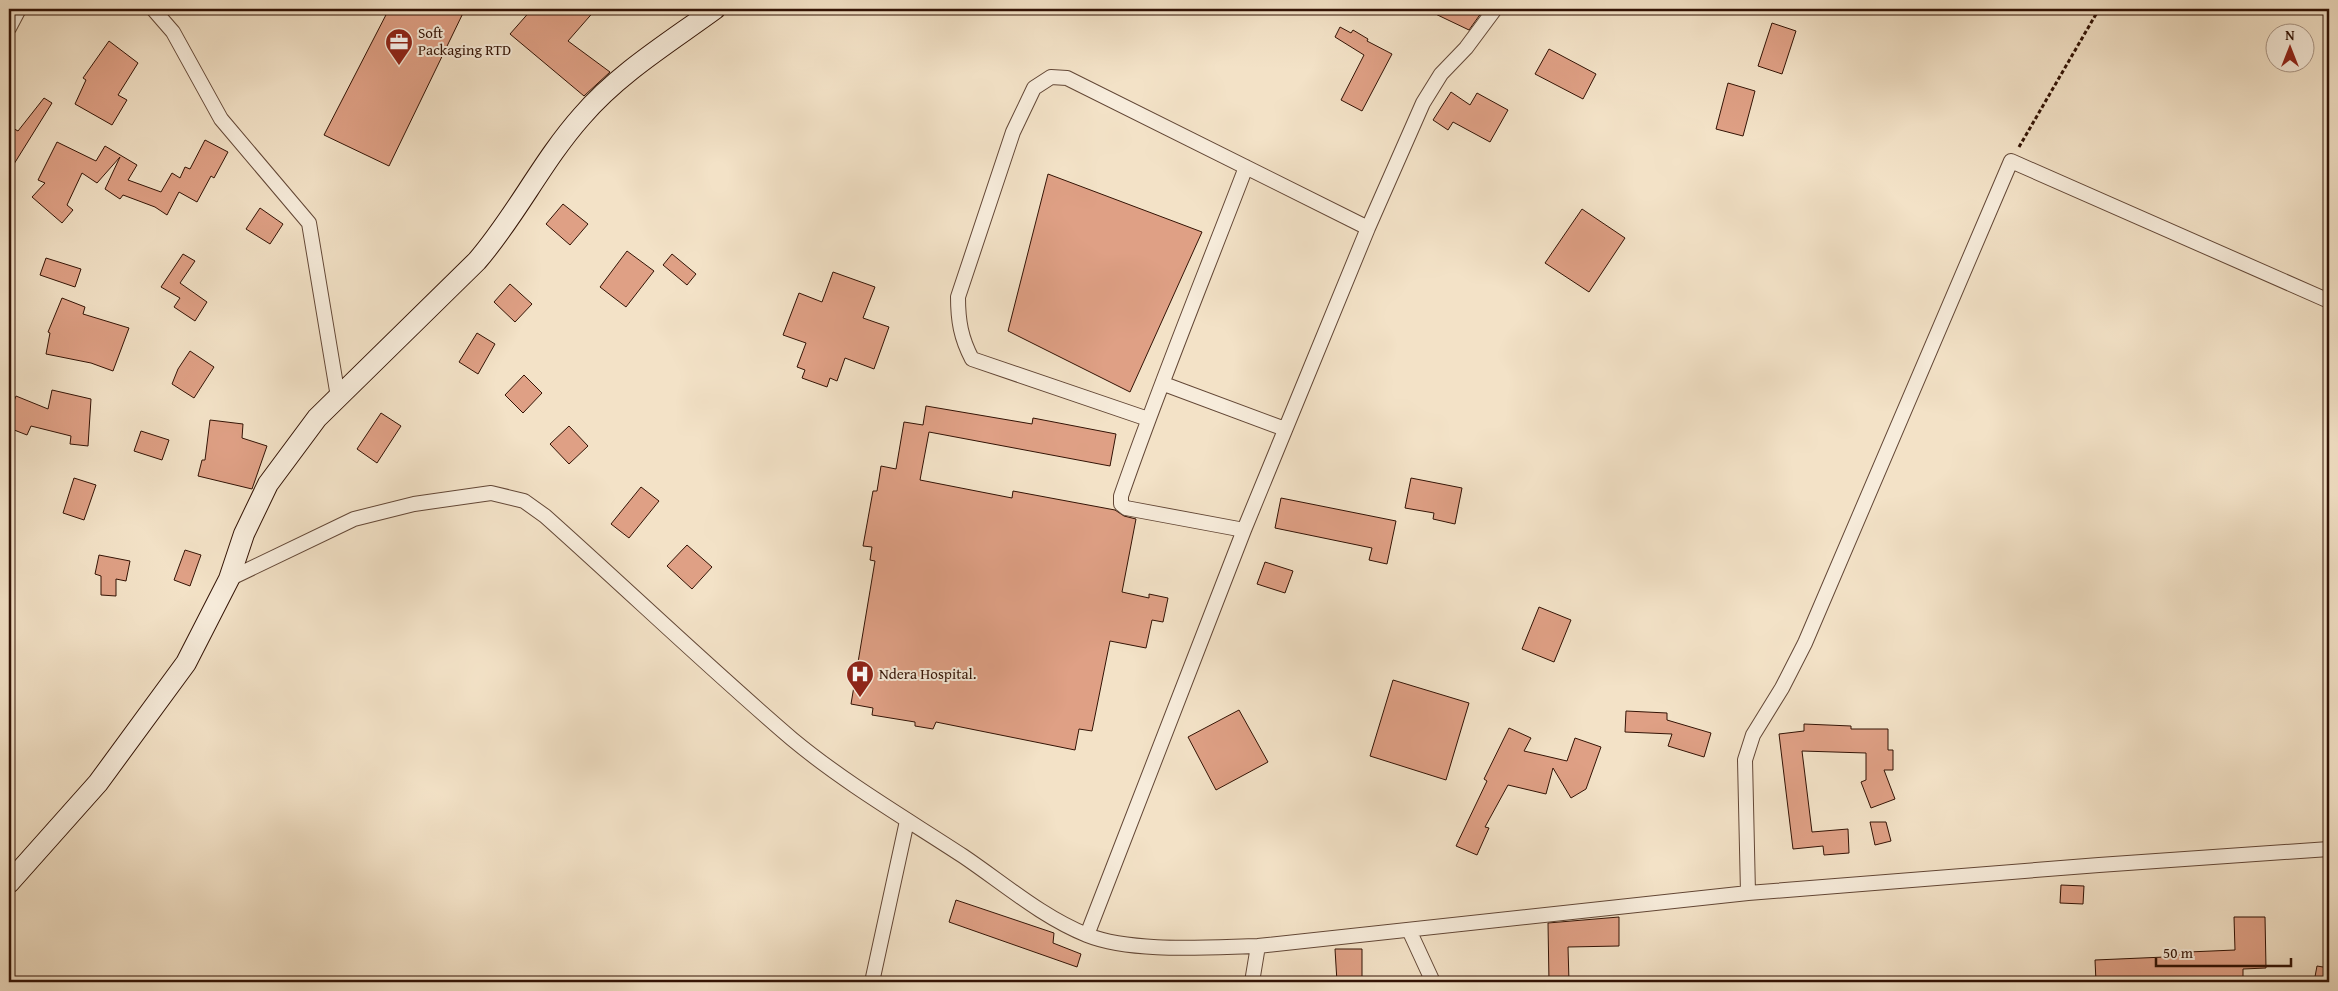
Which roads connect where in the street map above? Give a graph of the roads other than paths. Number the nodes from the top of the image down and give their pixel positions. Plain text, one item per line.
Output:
1 (20, 9) edge
2 (153, 9) edge
3 (715, 9) edge
4 (1495, 9) edge
5 (9, 28) edge
6 (1246, 167) junction
7 (1368, 228) junction
8 (2329, 301) edge
9 (1164, 384) junction
10 (338, 397) junction
11 (1148, 419) junction
12 (1285, 429) junction
13 (1244, 530) junction
14 (229, 579) junction
15 (908, 822) junction
16 (2329, 849) edge
17 (9, 883) edge
18 (1748, 893) junction
19 (1409, 930) junction
20 (1087, 935) junction
21 (1258, 946) junction
22 (872, 982) edge
23 (1252, 982) edge
24 (1433, 982) edge

1 - 5 street
2 - 10 street
3 - 10 main road
4 - 7 street
6 - 7 street
6 - 9 street
6 - 11 street
7 - 12 street
8 - 18 street
9 - 11 street
9 - 12 street
10 - 14 main road
11 - 13 street
12 - 13 street
13 - 20 street
14 - 15 street
14 - 17 main road
15 - 20 street
15 - 22 street
16 - 18 street
18 - 19 street
19 - 21 street
19 - 24 street
20 - 21 street
21 - 23 street

